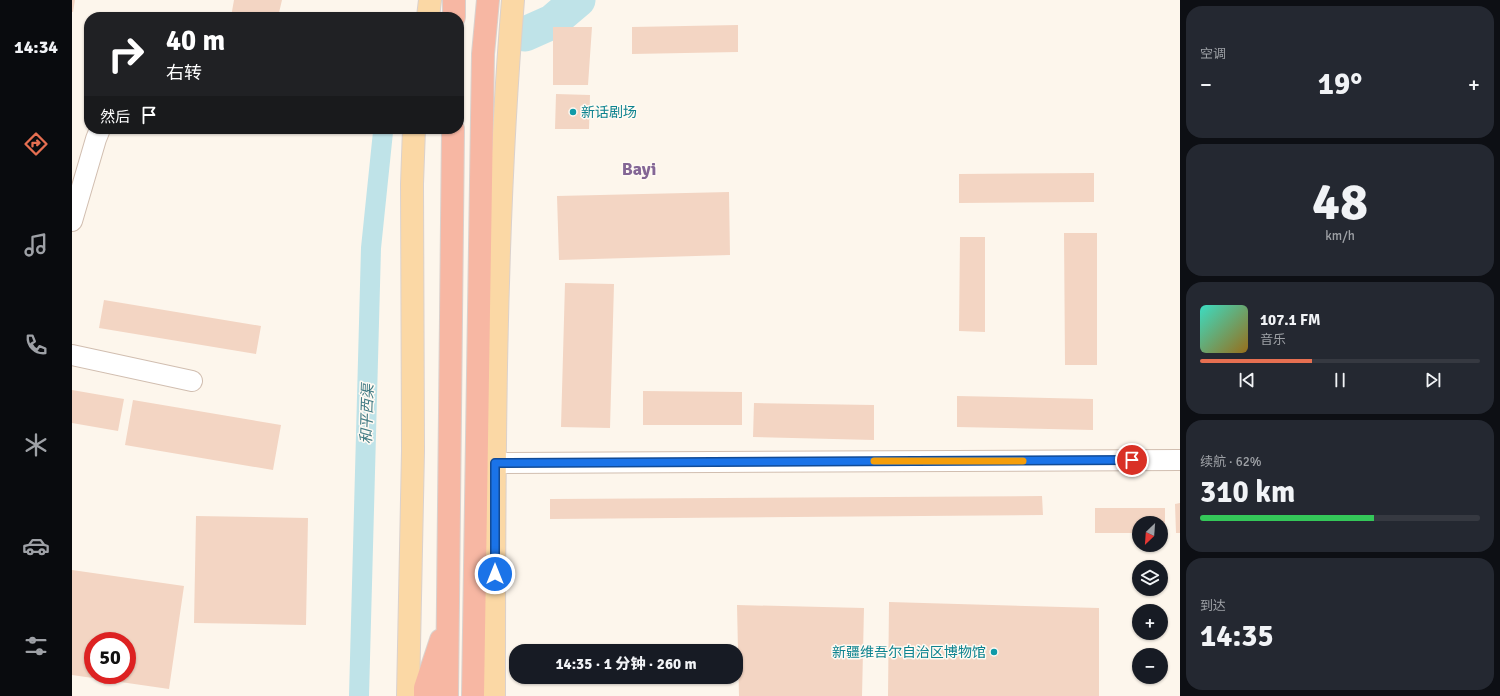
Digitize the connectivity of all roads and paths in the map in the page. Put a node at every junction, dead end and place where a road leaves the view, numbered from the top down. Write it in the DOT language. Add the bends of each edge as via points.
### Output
graph roads {
  1 [pos="430,0"];
  2 [pos="454,0"];
  3 [pos="488,0"];
  4 [pos="513,0"];
  5 [pos="429,12"];
  6 [pos="454,12"];
  7 [pos="98,134"];
  8 [pos="413,134"];
  9 [pos="453,134"];
  10 [pos="80,168"];
  11 [pos="72,221"];
  12 [pos="72,354"];
  13 [pos="192,381"];
  14 [pos="1180,460"];
  15 [pos="495,463"];
  16 [pos="448,618"];
  17 [pos="408,696"];
  18 [pos="425,696"];
  19 [pos="447,696"];
  20 [pos="473,696"];
  21 [pos="494,696"];
  1 -- 5 [label="main road"];
  2 -- 6 [label="highway"];
  3 -- 20 [label="highway" via="482,54"];
  4 -- 15 [label="main road" via="505,94"];
  7 -- 10 [label="street"];
  8 -- 17 [label="main road" via="413,451"];
  9 -- 16 [label="highway"];
  10 -- 11 [label="street"];
  12 -- 13 [label="street"];
  14 -- 15 [label="street"];
  15 -- 21 [label="main road"];
  16 -- 18 [label="highway" via="425,688"];
  16 -- 19 [label="highway"];
}
